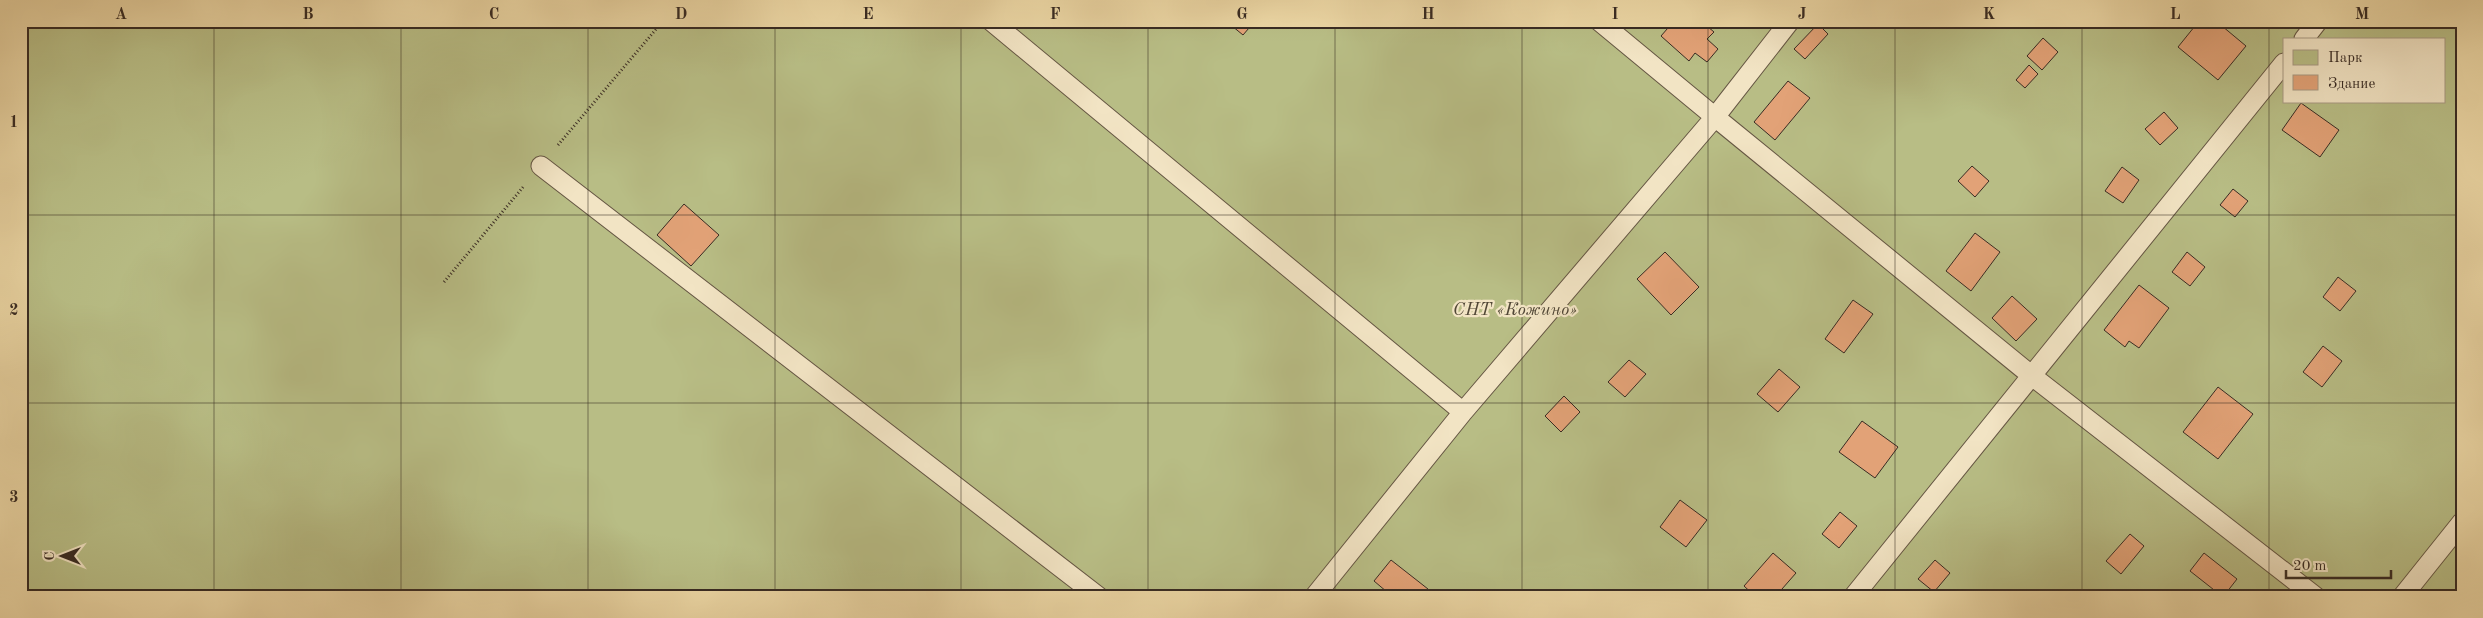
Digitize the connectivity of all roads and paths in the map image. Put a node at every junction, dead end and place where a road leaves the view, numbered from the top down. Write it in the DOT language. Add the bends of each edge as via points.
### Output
graph roads {
  1 [pos="663,21"];
  2 [pos="991,21"];
  3 [pos="1599,21"];
  4 [pos="1790,21"];
  5 [pos="2318,21"];
  6 [pos="2305,38"];
  7 [pos="2283,64"];
  8 [pos="1715,117"];
  9 [pos="541,166"];
  10 [pos="444,282"];
  11 [pos="2032,376"];
  12 [pos="1463,412"];
  13 [pos="2462,522"];
  14 [pos="1099,597"];
  15 [pos="1314,597"];
  16 [pos="1853,597"];
  17 [pos="2316,597"];
  18 [pos="2402,597"];
  1 -- 9 [label="path"];
  2 -- 12 [label="lane"];
  3 -- 8 [label="lane"];
  4 -- 8 [label="lane"];
  5 -- 6 [label="lane"];
  7 -- 11 [label="lane"];
  8 -- 11 [label="lane"];
  8 -- 12 [label="lane"];
  9 -- 10 [label="path"];
  9 -- 14 [label="lane"];
  11 -- 16 [label="lane"];
  11 -- 17 [label="lane"];
  12 -- 15 [label="lane"];
  13 -- 18 [label="lane"];
}
